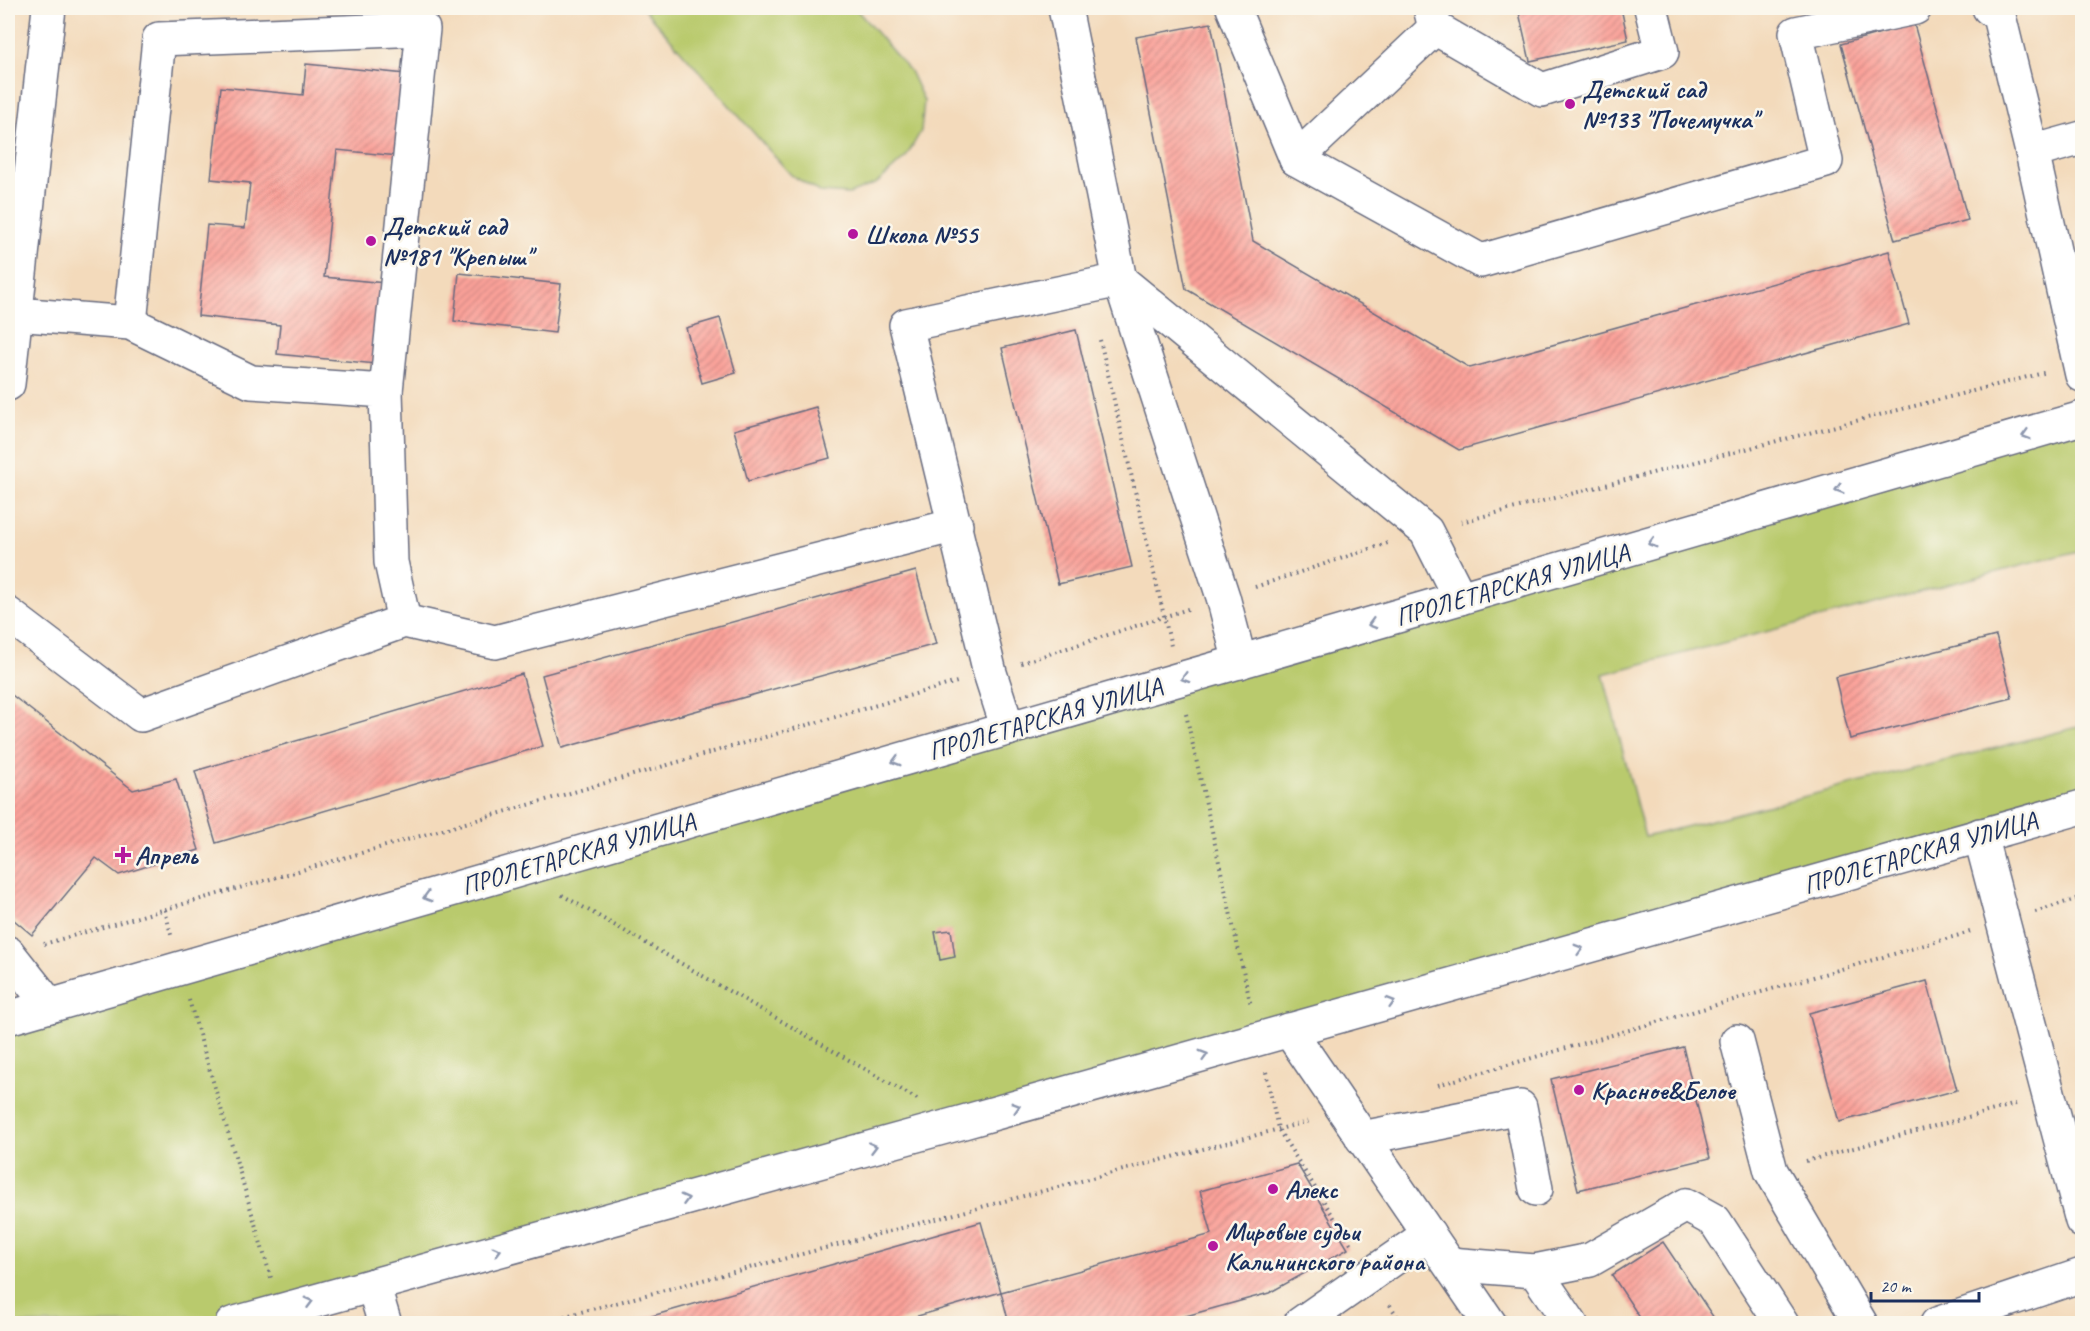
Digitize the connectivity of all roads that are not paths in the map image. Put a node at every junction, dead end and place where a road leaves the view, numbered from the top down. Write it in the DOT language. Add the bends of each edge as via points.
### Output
graph roads {
  1 [pos="50,8"];
  2 [pos="1065,8"];
  3 [pos="1233,8"];
  4 [pos="1651,8"];
  5 [pos="1915,8"];
  6 [pos="1989,8"];
  7 [pos="1432,18"];
  8 [pos="2082,138"];
  9 [pos="2032,152"];
  10 [pos="1296,159"];
  11 [pos="1120,280"];
  12 [pos="15,314"];
  13 [pos="130,323"];
  14 [pos="2081,370"];
  15 [pos="8,384"];
  16 [pos="386,391"];
  17 [pos="2082,418"];
  18 [pos="956,525"];
  19 [pos="1460,598"];
  20 [pos="8,614"];
  21 [pos="404,621"];
  22 [pos="1240,662"];
  23 [pos="1008,729"];
  24 [pos="2082,807"];
  25 [pos="1980,836"];
  26 [pos="8,953"];
  27 [pos="50,1006"];
  28 [pos="8,1018"];
  29 [pos="1274,1035"];
  30 [pos="1737,1041"];
  31 [pos="1362,1138"];
  32 [pos="1536,1189"];
  33 [pos="2082,1221"];
  34 [pos="1429,1234"];
  35 [pos="1450,1264"];
  36 [pos="1535,1270"];
  37 [pos="2082,1275"];
  38 [pos="373,1285"];
  39 [pos="232,1323"];
  40 [pos="385,1323"];
  41 [pos="1300,1323"];
  42 [pos="1490,1323"];
  43 [pos="1571,1323"];
  44 [pos="1782,1323"];
  45 [pos="1861,1323"];
  46 [pos="1936,1323"];
  1 -- 12 [label="street"];
  2 -- 11 [label="street"];
  3 -- 10 [label="street"];
  4 -- 7 [label="street" via="1662,52 1542,90"];
  5 -- 10 [label="street" via="1796,33 1826,161 1481,261"];
  6 -- 9 [label="street" via="1999,16"];
  7 -- 10 [label="street"];
  8 -- 9 [label="street"];
  9 -- 14 [label="street"];
  11 -- 18 [label="street" via="906,325"];
  11 -- 19 [label="street" via="1426,531"];
  11 -- 22 [label="street" via="1223,597"];
  12 -- 13 [label="street"];
  12 -- 15 [label="street"];
  13 -- 16 [label="street" via="251,382"];
  13 -- 16 [label="street" via="159,39 423,29"];
  16 -- 21 [label="street" via="391,561"];
  17 -- 19 [label="street, ПРОЛЕТАРСКАЯ УЛИЦА, one-way"];
  18 -- 21 [label="street" via="495,642"];
  18 -- 23 [label="street" via="990,672"];
  19 -- 22 [label="street, ПРОЛЕТАРСКАЯ УЛИЦА, one-way"];
  20 -- 21 [label="street" via="141,715"];
  22 -- 23 [label="street, ПРОЛЕТАРСКАЯ УЛИЦА, one-way"];
  23 -- 27 [label="street, ПРОЛЕТАРСКАЯ УЛИЦА, one-way"];
  24 -- 25 [label="street, ПРОЛЕТАРСКАЯ УЛИЦА"];
  29 -- 25 [label="street, ПРОЛЕТАРСКАЯ УЛИЦА, one-way"];
  25 -- 33 [label="street"];
  26 -- 27 [label="street"];
  27 -- 28 [label="street, ПРОЛЕТАРСКАЯ УЛИЦА"];
  29 -- 31 [label="street"];
  38 -- 29 [label="street, ПРОЛЕТАРСКАЯ УЛИЦА, one-way"];
  30 -- 45 [label="street" via="1771,1171"];
  31 -- 32 [label="street" via="1520,1107"];
  31 -- 34 [label="street"];
  34 -- 35 [label="street"];
  34 -- 41 [label="street"];
  35 -- 36 [label="street"];
  35 -- 42 [label="street"];
  36 -- 43 [label="street"];
  36 -- 44 [label="street" via="1590,1260 1686,1205 1715,1221"];
  37 -- 46 [label="street"];
  39 -- 38 [label="street, ПРОЛЕТАРСКАЯ УЛИЦА, one-way"];
  38 -- 40 [label="street"];
}
